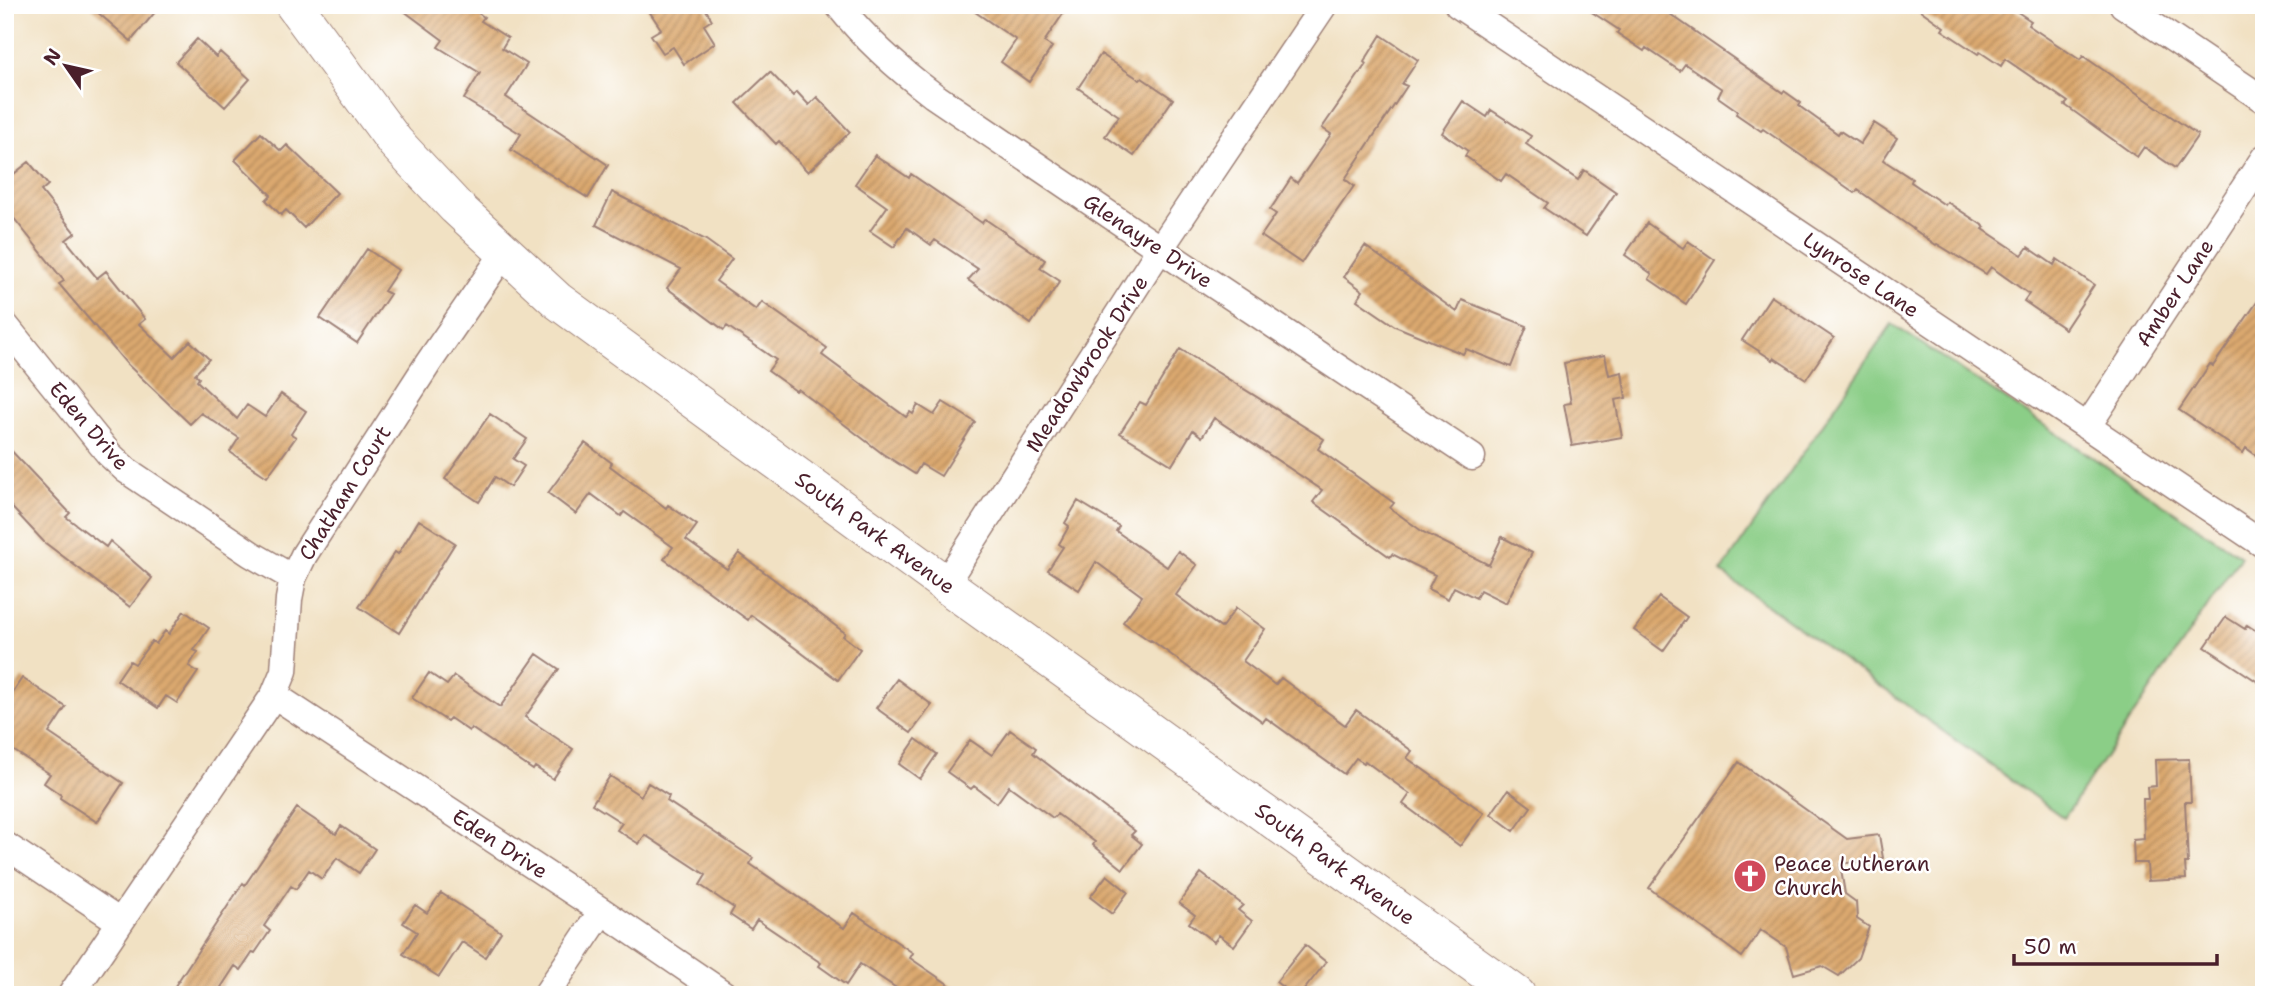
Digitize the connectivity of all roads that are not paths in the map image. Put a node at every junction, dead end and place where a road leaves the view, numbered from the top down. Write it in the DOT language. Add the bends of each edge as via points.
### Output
graph roads {
  1 [pos="294,5"];
  2 [pos="838,5"];
  3 [pos="1324,5"];
  4 [pos="1458,5"];
  5 [pos="2123,5"];
  6 [pos="2264,100"];
  7 [pos="2264,158"];
  8 [pos="1160,249"];
  9 [pos="504,253"];
  10 [pos="5,326"];
  11 [pos="2087,427"];
  12 [pos="1472,457"];
  13 [pos="2264,545"];
  14 [pos="293,578"];
  15 [pos="945,584"];
  16 [pos="274,695"];
  17 [pos="5,845"];
  18 [pos="602,911"];
  19 [pos="120,922"];
  20 [pos="71,995"];
  21 [pos="546,995"];
  22 [pos="724,995"];
  23 [pos="1517,995"];
  1 -- 9 [label="main road, South Park Avenue" via="395,142"];
  2 -- 8 [label="street, Glenayre Drive" via="867,40 933,95"];
  3 -- 8 [label="street, Meadowbrook Drive"];
  4 -- 11 [label="street, Lynrose Lane"];
  5 -- 6 [label="street"];
  7 -- 11 [label="street, Amber Lane"];
  8 -- 12 [label="street, Glenayre Drive"];
  8 -- 15 [label="street, Meadowbrook Drive"];
  9 -- 14 [label="street, Chatham Court" via="317,534"];
  9 -- 15 [label="main road, South Park Avenue" via="603,335"];
  10 -- 14 [label="street, Eden Drive" via="126,470"];
  11 -- 13 [label="street, Lynrose Lane"];
  14 -- 16 [label="street, Chatham Court" via="284,671"];
  15 -- 23 [label="main road, South Park Avenue"];
  16 -- 18 [label="street, Eden Drive"];
  16 -- 19 [label="street, Chatham Court"];
  17 -- 19 [label="street"];
  18 -- 21 [label="street"];
  18 -- 22 [label="street, Eden Drive"];
  19 -- 20 [label="street, Chatham Court"];
}
